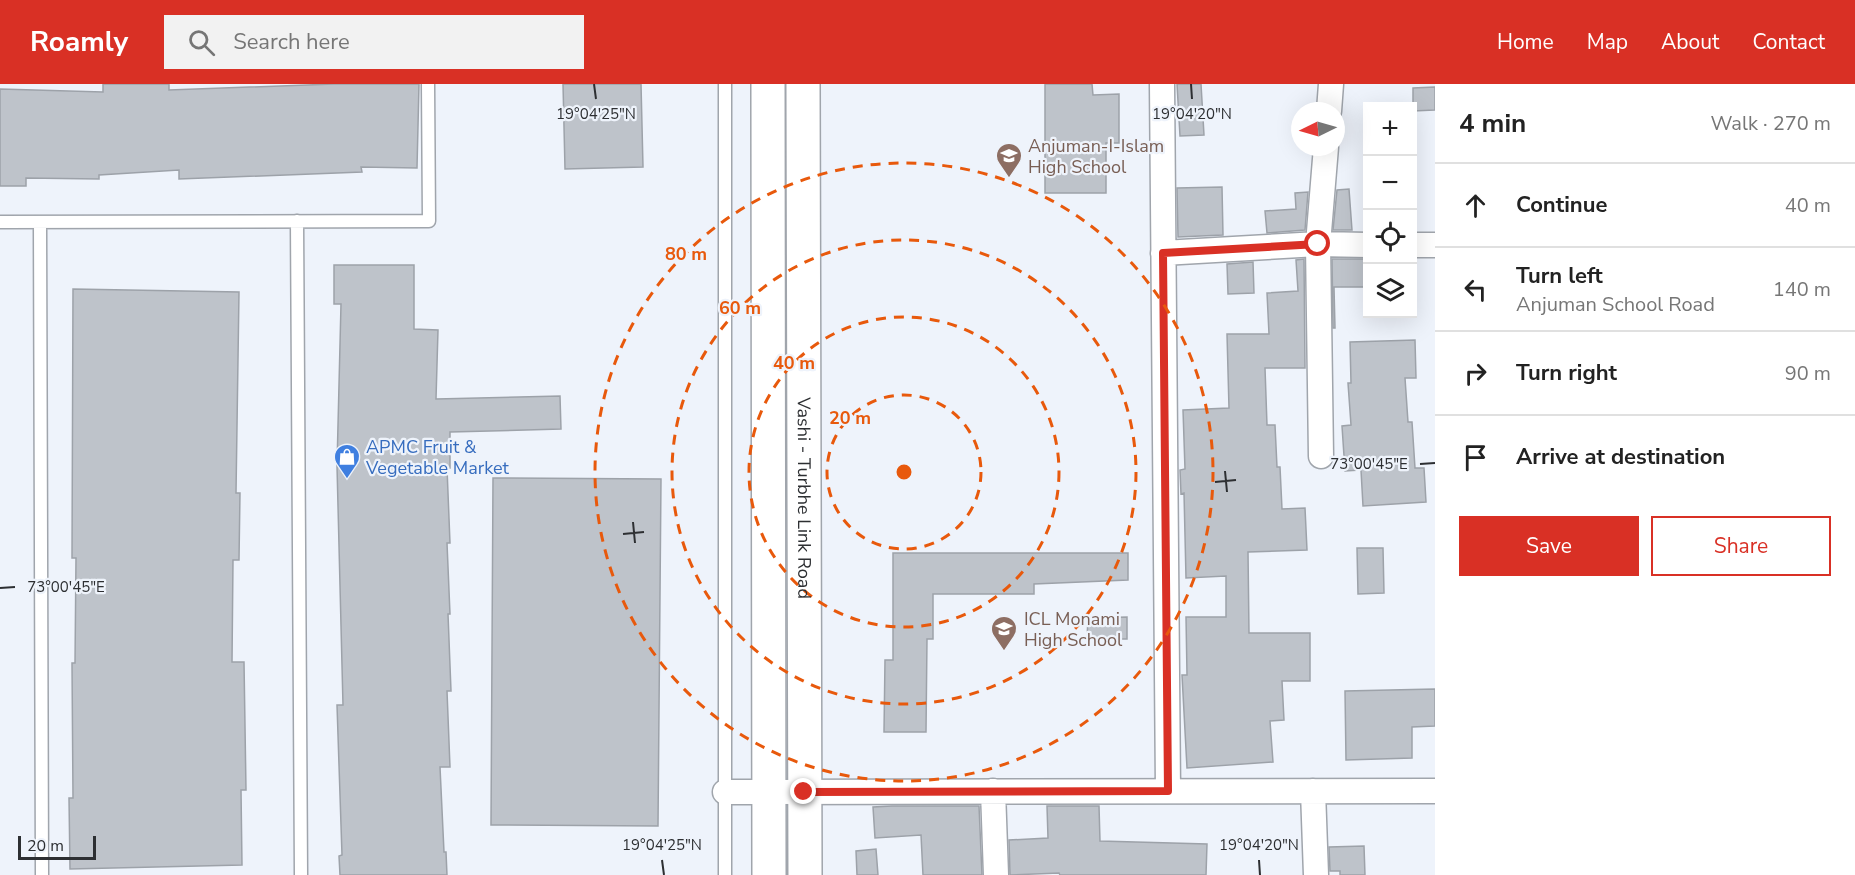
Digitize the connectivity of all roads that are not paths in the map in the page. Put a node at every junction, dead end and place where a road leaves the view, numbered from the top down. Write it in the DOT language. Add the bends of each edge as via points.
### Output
graph roads {
  1 [pos="428,84"];
  2 [pos="725,84"];
  3 [pos="768,84"];
  4 [pos="803,84"];
  5 [pos="1162,84"];
  6 [pos="1331,84"];
  7 [pos="1330,102"];
  8 [pos="1325,156"];
  9 [pos="297,221"];
  10 [pos="0,222"];
  11 [pos="40,222"];
  12 [pos="1318,244"];
  13 [pos="1363,244"];
  14 [pos="1417,245"];
  15 [pos="1435,245"];
  16 [pos="1163,253"];
  17 [pos="1321,456"];
  18 [pos="1435,790"];
  19 [pos="993,791"];
  20 [pos="1168,791"];
  21 [pos="1313,791"];
  22 [pos="726,792"];
  23 [pos="769,792"];
  24 [pos="804,792"];
  25 [pos="42,875"];
  26 [pos="301,875"];
  27 [pos="725,875"];
  28 [pos="769,875"];
  29 [pos="805,875"];
  30 [pos="996,875"];
  31 [pos="1316,875"];
  1 -- 9 [label="lane" via="429,220"];
  2 -- 22 [label="lane"];
  3 -- 23 [label="main road, Vashi - Turbhe Link Road"];
  4 -- 24 [label="main road, Vashi - Turbhe Link Road"];
  5 -- 16 [label="street"];
  6 -- 7 [label="street"];
  8 -- 12 [label="street"];
  9 -- 11 [label="lane"];
  9 -- 26 [label="lane"];
  10 -- 11 [label="lane"];
  11 -- 25 [label="lane"];
  12 -- 13 [label="street"];
  12 -- 16 [label="street"];
  12 -- 17 [label="street"];
  14 -- 15 [label="street"];
  16 -- 20 [label="street"];
  18 -- 21 [label="street"];
  19 -- 20 [label="street"];
  19 -- 24 [label="street"];
  19 -- 30 [label="street"];
  20 -- 21 [label="street"];
  21 -- 31 [label="street"];
  22 -- 23 [label="street"];
  22 -- 27 [label="lane"];
  23 -- 24 [label="street"];
  23 -- 28 [label="main road, Vashi - Turbhe Link Road"];
  24 -- 29 [label="main road, Vashi - Turbhe Link Road"];
}
